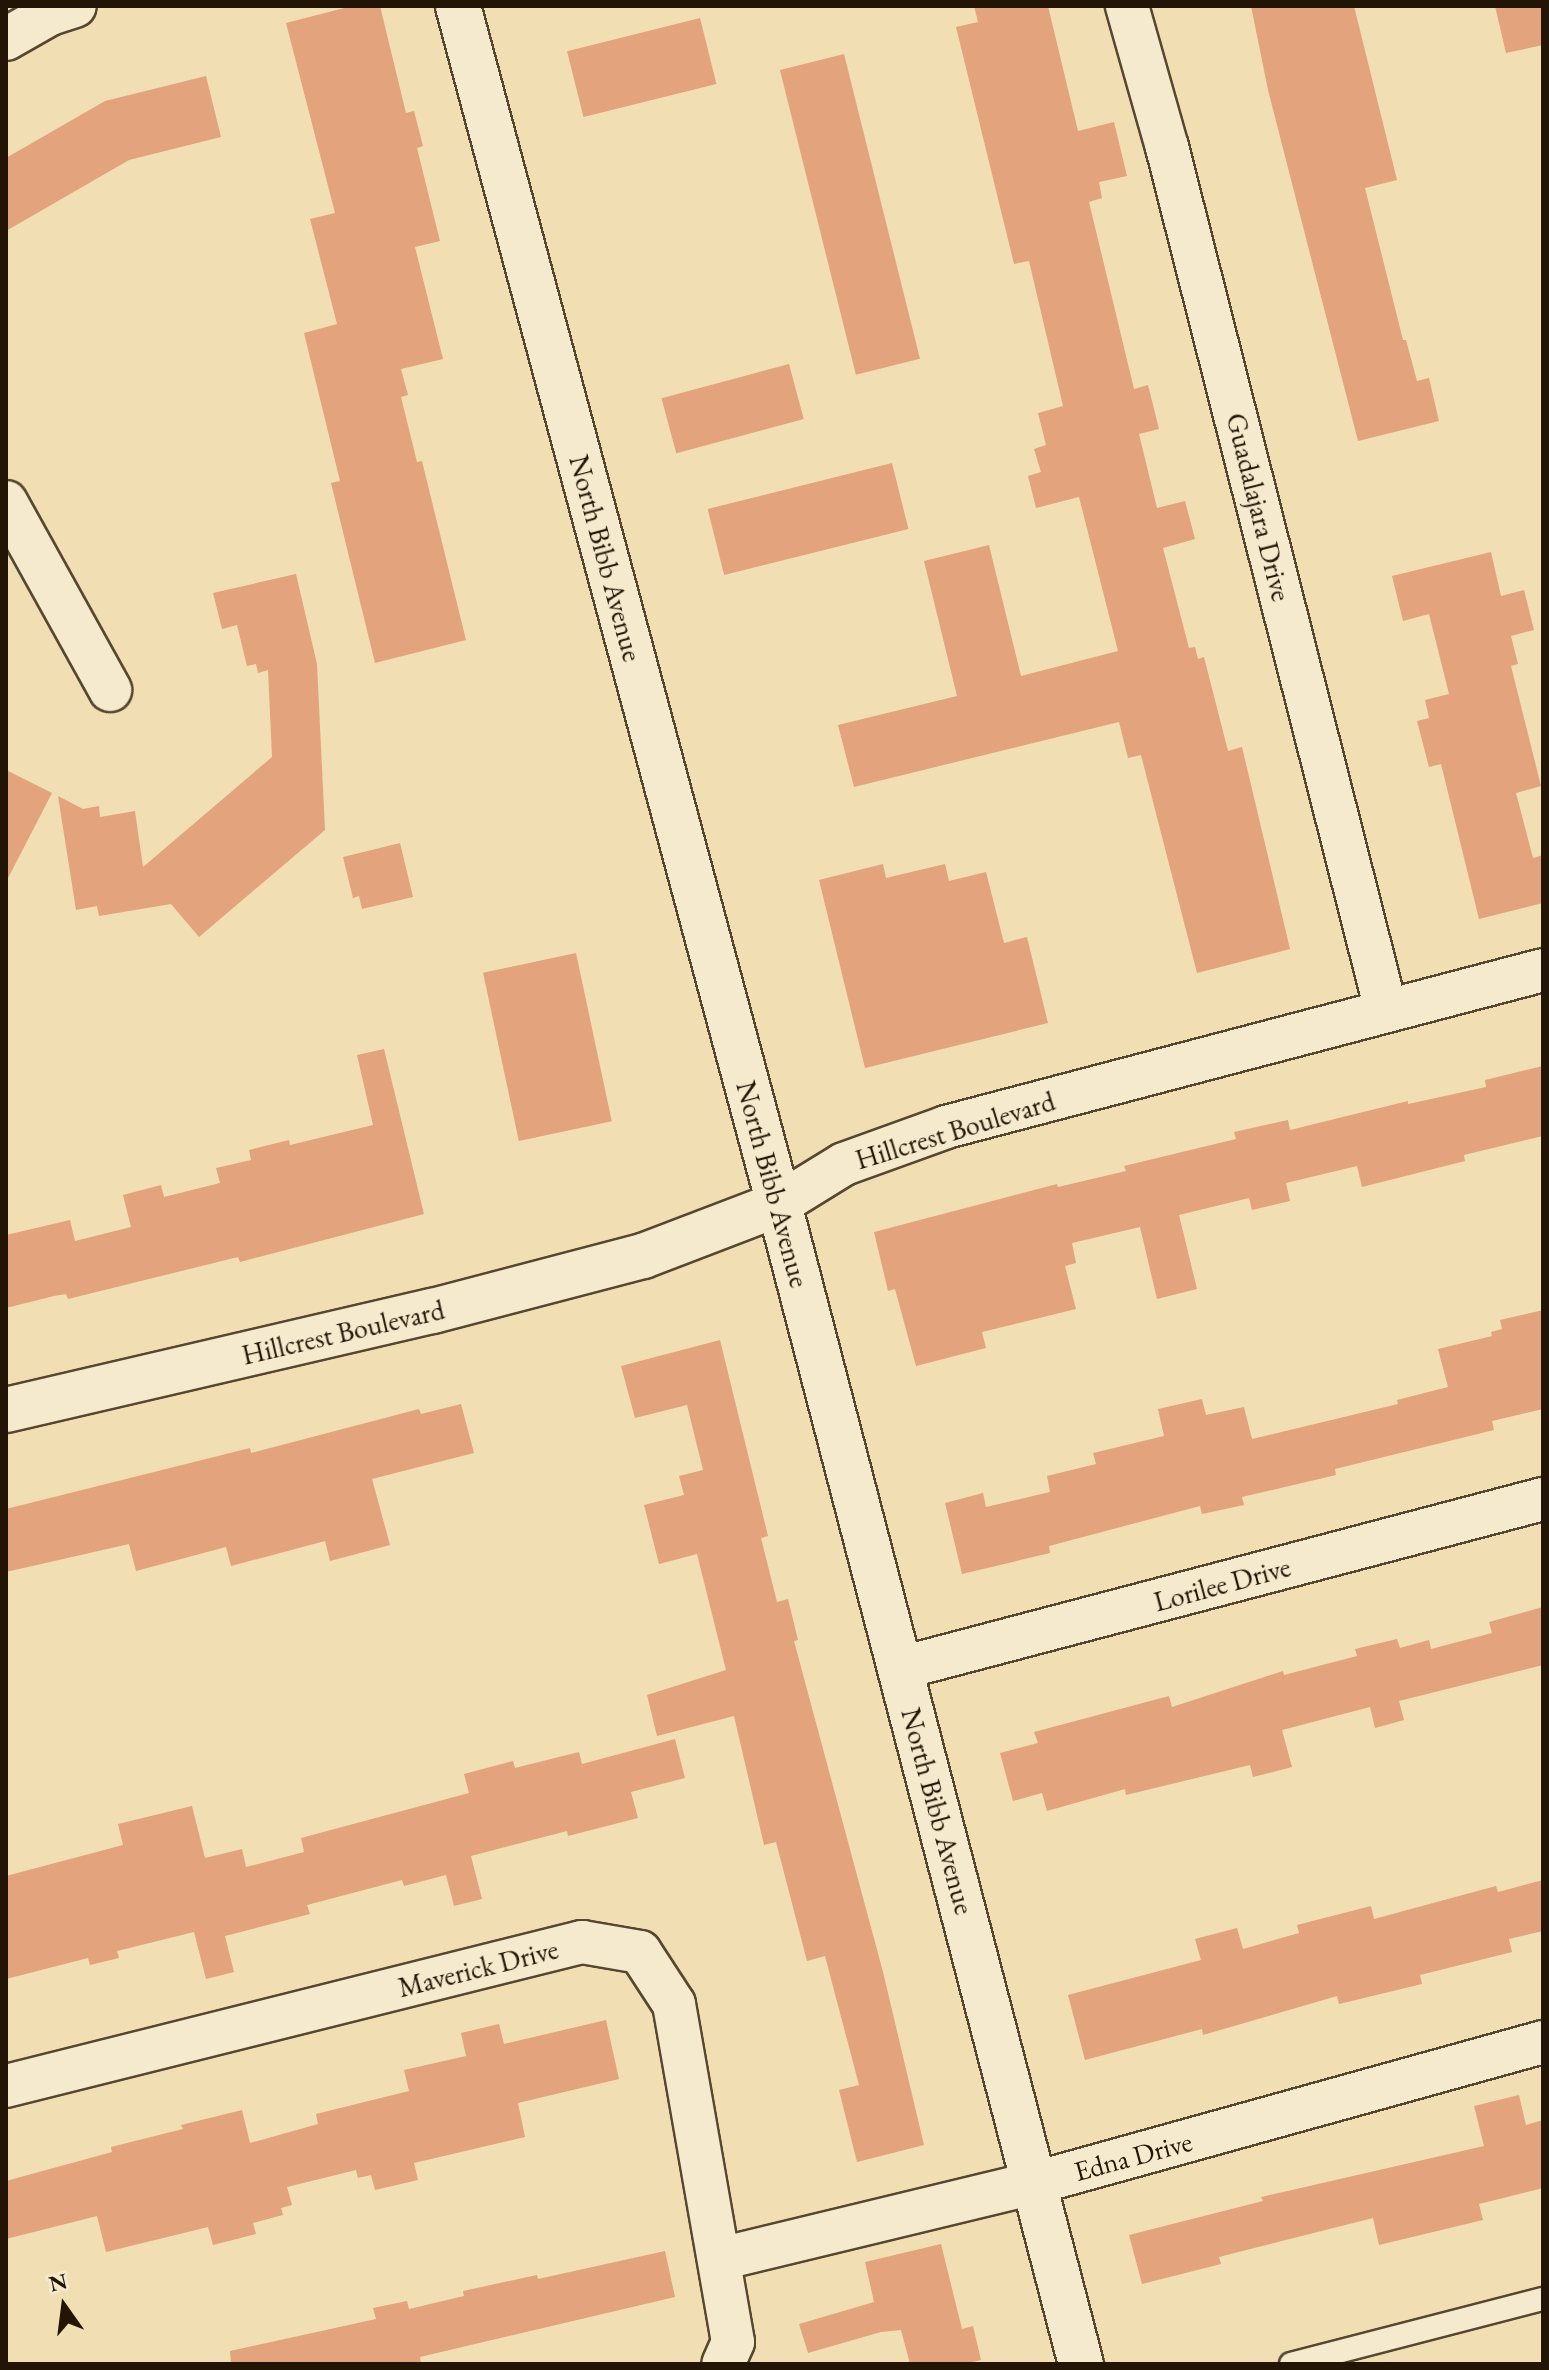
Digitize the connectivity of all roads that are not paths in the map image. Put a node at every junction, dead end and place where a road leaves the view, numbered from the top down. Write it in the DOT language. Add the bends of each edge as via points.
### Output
graph roads {
  1 [pos="75,6"];
  2 [pos="458,6"];
  3 [pos="1127,6"];
  4 [pos="6,39"];
  5 [pos="6,502"];
  6 [pos="110,690"];
  7 [pos="1543,970"];
  8 [pos="1386,1010"];
  9 [pos="779,1204"];
  10 [pos="6,1410"];
  11 [pos="1543,1499"];
  12 [pos="901,1668"];
  13 [pos="1543,2042"];
  14 [pos="6,2086"];
  15 [pos="1035,2183"];
  16 [pos="720,2259"];
  17 [pos="1543,2299"];
  18 [pos="723,2364"];
  19 [pos="1081,2364"];
  20 [pos="1291,2364"];
  1 -- 4 [label="street"];
  2 -- 9 [label="main road, North Bibb Avenue"];
  3 -- 8 [label="street, Guadalajara Drive"];
  5 -- 6 [label="street"];
  7 -- 8 [label="street, Hillcrest Boulevard"];
  8 -- 9 [label="street, Hillcrest Boulevard" via="946,1127 844,1164"];
  9 -- 10 [label="main road, Hillcrest Boulevard" via="628,1260"];
  9 -- 12 [label="main road, North Bibb Avenue"];
  11 -- 12 [label="street, Lorilee Drive"];
  12 -- 15 [label="main road, North Bibb Avenue"];
  13 -- 15 [label="street, Edna Drive"];
  14 -- 16 [label="street, Maverick Drive" via="582,1942 640,1952 674,2004"];
  15 -- 16 [label="street, Edna Drive"];
  15 -- 19 [label="main road, North Bibb Avenue"];
  16 -- 18 [label="street, Maverick Drive" via="733,2342"];
  17 -- 20 [label="lane"];
}
